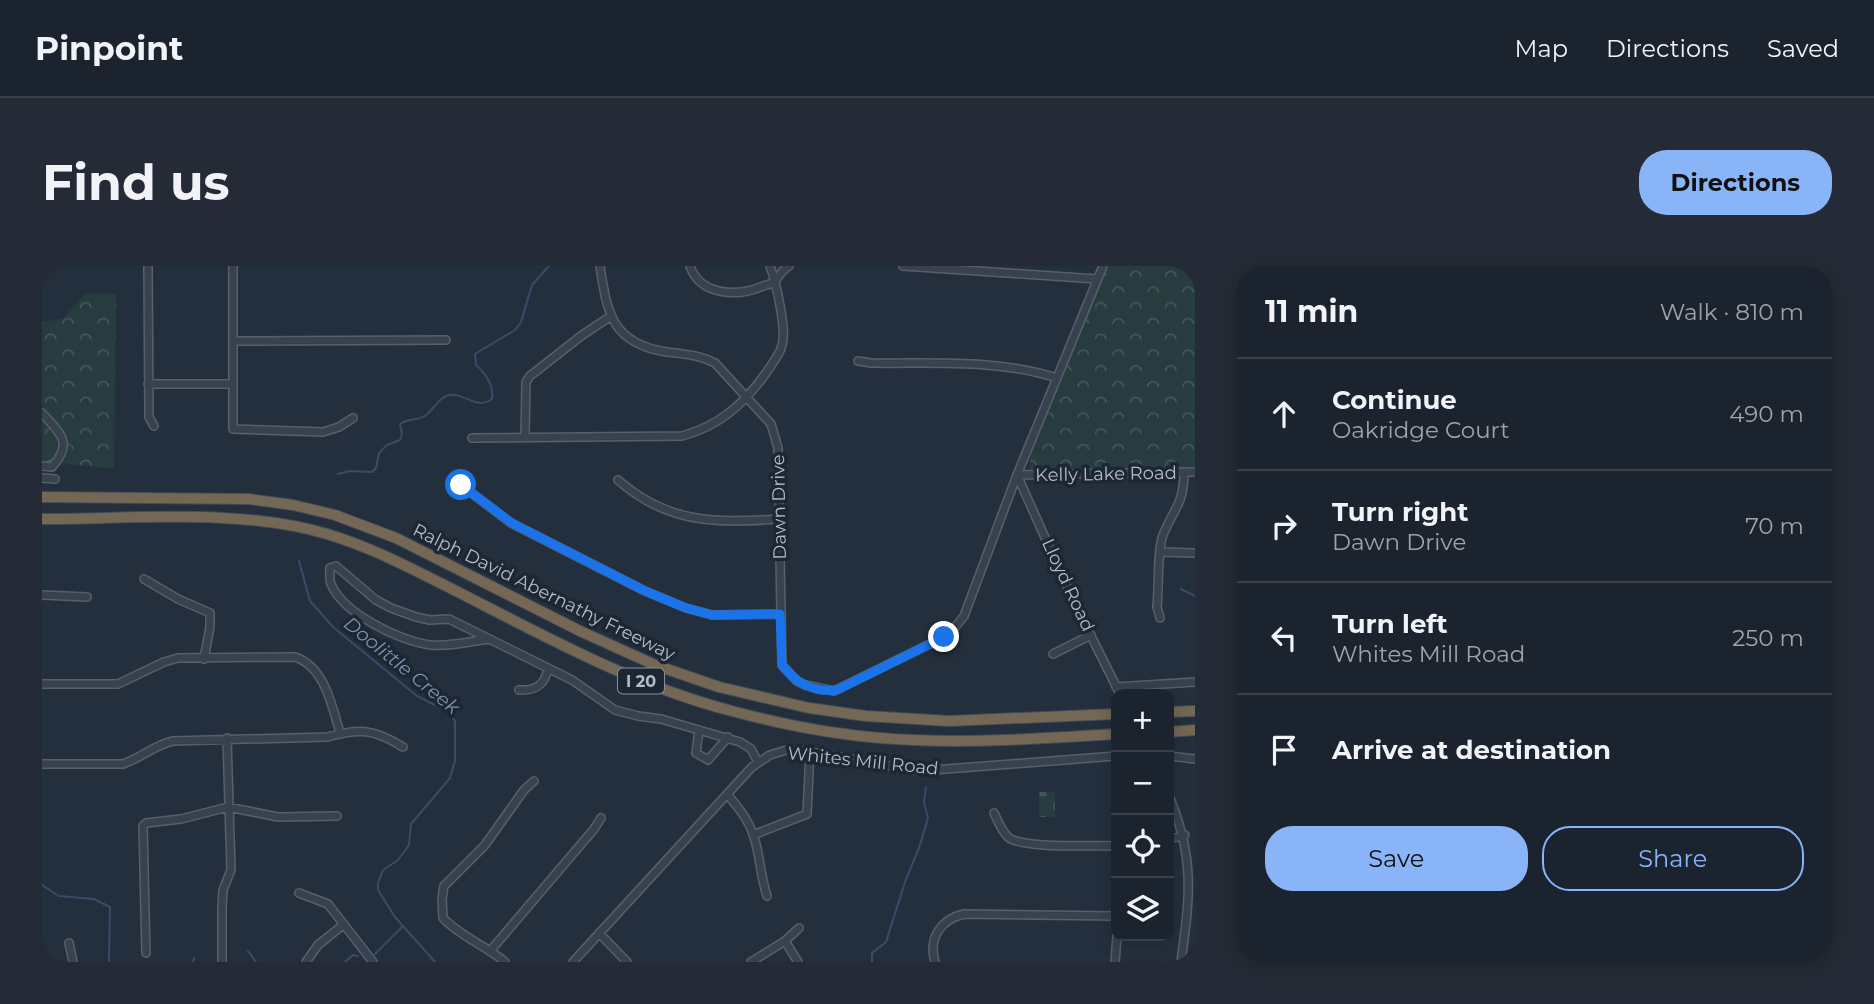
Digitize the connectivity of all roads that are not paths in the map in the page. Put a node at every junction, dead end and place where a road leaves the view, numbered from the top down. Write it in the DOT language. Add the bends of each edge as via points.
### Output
graph roads {
  1 [pos="148,266"];
  2 [pos="233,266"];
  3 [pos="600,266"];
  4 [pos="690,266"];
  5 [pos="770,266"];
  6 [pos="789,266"];
  7 [pos="903,266"];
  8 [pos="1103,266"];
  9 [pos="1097,279"];
  10 [pos="774,281"];
  11 [pos="611,316"];
  12 [pos="446,340"];
  13 [pos="234,341"];
  14 [pos="858,361"];
  15 [pos="1057,378"];
  16 [pos="148,384"];
  17 [pos="233,384"];
  18 [pos="749,397"];
  19 [pos="42,413"];
  20 [pos="353,418"];
  21 [pos="154,426"];
  22 [pos="472,438"];
  23 [pos="525,438"];
  24 [pos="42,466"];
  25 [pos="1184,472"];
  26 [pos="1195,472"];
  27 [pos="1017,475"];
  28 [pos="42,478"];
  29 [pos="55,479"];
  30 [pos="618,480"];
  31 [pos="461,485"];
  32 [pos="42,491"];
  33 [pos="42,497"];
  34 [pos="71,497"];
  35 [pos="42,519"];
  36 [pos="779,519"];
  37 [pos="1161,552"];
  38 [pos="1195,554"];
  39 [pos="144,579"];
  40 [pos="42,595"];
  41 [pos="87,597"];
  42 [pos="780,614"];
  43 [pos="1160,618"];
  44 [pos="1091,635"];
  45 [pos="490,639"];
  46 [pos="1053,654"];
  47 [pos="204,659"];
  48 [pos="548,668"];
  49 [pos="1195,682"];
  50 [pos="42,684"];
  51 [pos="1117,689"];
  52 [pos="1135,689"];
  53 [pos="519,690"];
  54 [pos="1195,710"];
  55 [pos="1174,712"];
  56 [pos="1111,714"];
  57 [pos="699,730"];
  58 [pos="1195,730"];
  59 [pos="1174,732"];
  60 [pos="340,733"];
  61 [pos="1111,734"];
  62 [pos="727,737"];
  63 [pos="227,738"];
  64 [pos="403,747"];
  65 [pos="810,752"];
  66 [pos="1111,757"];
  67 [pos="1174,757"];
  68 [pos="1195,759"];
  69 [pos="758,762"];
  70 [pos="42,764"];
  71 [pos="534,782"];
  72 [pos="727,794"];
  73 [pos="228,807"];
  74 [pos="1174,808"];
  75 [pos="994,813"];
  76 [pos="337,816"];
  77 [pos="601,818"];
  78 [pos="753,835"];
  79 [pos="1185,835"];
  80 [pos="1174,838"];
  81 [pos="1111,846"];
  82 [pos="299,893"];
  83 [pos="767,896"];
  84 [pos="1111,916"];
  85 [pos="344,925"];
  86 [pos="1186,926"];
  87 [pos="1195,926"];
  88 [pos="799,928"];
  89 [pos="598,933"];
  90 [pos="785,941"];
  91 [pos="1117,941"];
  92 [pos="69,943"];
  93 [pos="491,950"];
  94 [pos="146,953"];
  95 [pos="73,962"];
  96 [pos="222,962"];
  97 [pos="306,962"];
  98 [pos="373,962"];
  99 [pos="505,962"];
  100 [pos="573,962"];
  101 [pos="627,962"];
  102 [pos="751,962"];
  103 [pos="797,962"];
  104 [pos="935,962"];
  105 [pos="1115,962"];
  106 [pos="1181,962"];
  1 -- 16 [label="street"];
  2 -- 13 [label="street"];
  3 -- 11 [label="street, Dawn Drive"];
  4 -- 10 [label="street" via="696,279 720,291 754,290"];
  5 -- 10 [label="street"];
  6 -- 10 [label="street"];
  7 -- 9 [label="street"];
  8 -- 9 [label="street"];
  9 -- 15 [label="street"];
  10 -- 18 [label="street" via="783,344"];
  11 -- 18 [label="street, Dawn Drive" via="626,337 640,345 715,363"];
  11 -- 23 [label="street" via="530,376"];
  12 -- 13 [label="street"];
  13 -- 17 [label="street"];
  14 -- 15 [label="street" via="995,365"];
  15 -- 27 [label="street"];
  16 -- 17 [label="street"];
  16 -- 21 [label="street" via="149,417"];
  17 -- 20 [label="street" via="233,429 323,432"];
  18 -- 23 [label="street" via="713,425 682,436"];
  18 -- 36 [label="street, Dawn Drive" via="775,433"];
  19 -- 24 [label="street" via="64,442 62,456 52,467"];
  22 -- 23 [label="street"];
  25 -- 26 [label="street, Kelly Lake Road"];
  25 -- 27 [label="street, Kelly Lake Road"];
  25 -- 37 [label="street" via="1181,503 1162,537"];
  27 -- 42 [label="street, Dawn Drive" via="964,616 944,637 834,691 805,685 782,665"];
  27 -- 44 [label="street, Lloyd Road"];
  28 -- 29 [label="street"];
  30 -- 36 [label="street" via="633,493 686,518"];
  31 -- 42 [label="street" via="512,523 686,608 712,615"];
  32 -- 34 [label="highway"];
  33 -- 34 [label="highway, Ralph David Abernathy Freeway / I 20"];
  34 -- 56 [label="highway, Ralph David Abernathy Freeway / I 20" via="249,499 335,515 416,548 626,653 719,687 777,702 924,720"];
  35 -- 61 [label="highway, Ralph David Abernathy Freeway / I 20" via="235,519 326,534 383,555 622,673 702,703 775,722 915,740"];
  36 -- 42 [label="street, Dawn Drive"];
  37 -- 38 [label="street"];
  37 -- 43 [label="street"];
  39 -- 47 [label="street" via="210,613"];
  40 -- 41 [label="street"];
  44 -- 46 [label="street"];
  44 -- 51 [label="street, Lloyd Road"];
  45 -- 45 [label="street" via="432,645 389,632 352,610 338,595 330,582 330,568 336,566 391,608 416,617 449,619"];
  45 -- 48 [label="street"];
  47 -- 50 [label="street" via="171,660 111,685"];
  47 -- 60 [label="street" via="302,659 324,685"];
  48 -- 53 [label="street" via="536,689"];
  48 -- 57 [label="street" via="615,710"];
  49 -- 52 [label="street"];
  54 -- 55 [label="highway"];
  57 -- 62 [label="street"];
  57 -- 62 [label="street" via="696,754 708,760"];
  58 -- 59 [label="highway"];
  60 -- 63 [label="street"];
  60 -- 64 [label="street" via="380,734"];
  62 -- 69 [label="street" via="748,747"];
  63 -- 70 [label="street" via="160,744 116,765"];
  63 -- 73 [label="street"];
  65 -- 66 [label="street, Whites Mill Road" via="920,771"];
  65 -- 69 [label="street, Whites Mill Road" via="777,752"];
  65 -- 78 [label="street" via="807,814"];
  67 -- 68 [label="street"];
  69 -- 72 [label="street, Whites Mill Road"];
  71 -- 93 [label="street" via="485,845 444,886 443,918"];
  72 -- 78 [label="street"];
  72 -- 89 [label="street, Whites Mill Road"];
  73 -- 76 [label="street" via="278,817"];
  73 -- 94 [label="street" via="143,826"];
  73 -- 96 [label="street" via="230,870 223,890"];
  74 -- 79 [label="street"];
  75 -- 81 [label="street" via="1009,838 1028,844"];
  77 -- 93 [label="street"];
  78 -- 83 [label="street"];
  79 -- 80 [label="street"];
  79 -- 86 [label="street" via="1191,874"];
  82 -- 85 [label="street" via="328,904"];
  84 -- 104 [label="street" via="954,916 936,933 932,947"];
  85 -- 97 [label="street" via="318,945"];
  85 -- 98 [label="street"];
  86 -- 87 [label="street"];
  86 -- 106 [label="street"];
  88 -- 90 [label="street"];
  89 -- 100 [label="street, Whites Mill Road"];
  89 -- 101 [label="street"];
  90 -- 102 [label="street"];
  90 -- 103 [label="street"];
  91 -- 105 [label="street"];
  92 -- 95 [label="street"];
  93 -- 99 [label="street"];
}
